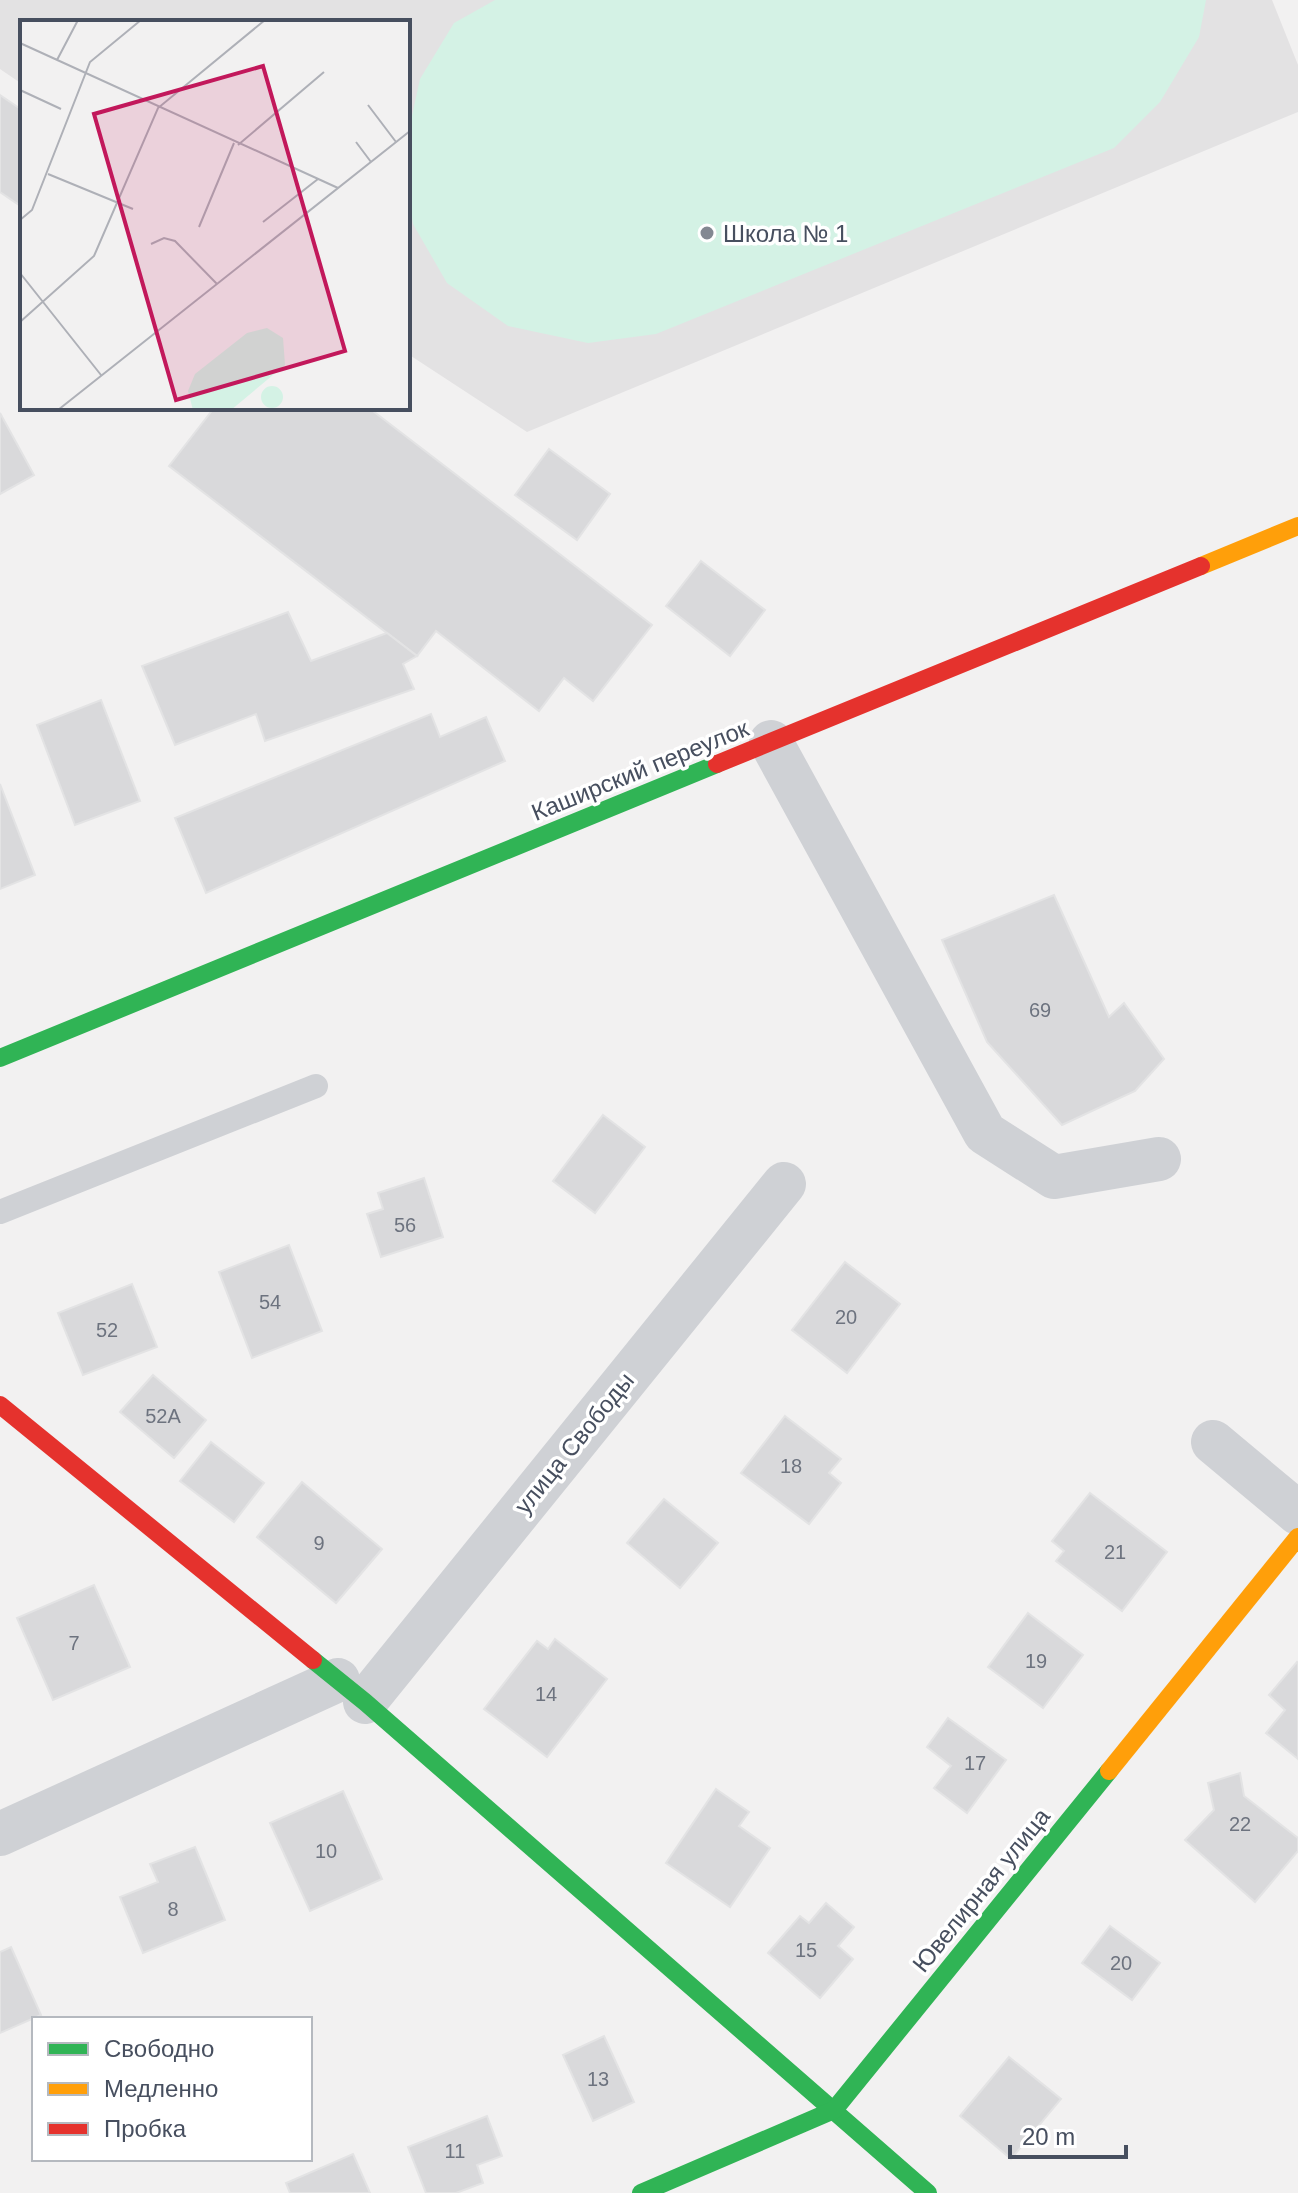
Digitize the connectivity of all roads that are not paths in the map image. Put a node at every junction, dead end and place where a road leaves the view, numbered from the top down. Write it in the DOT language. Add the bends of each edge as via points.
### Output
graph roads {
  1 [pos="1298,526"];
  2 [pos="771,742"];
  3 [pos="0,1058"];
  4 [pos="316,1086"];
  5 [pos="1159,1159"];
  6 [pos="784,1184"];
  7 [pos="0,1212"];
  8 [pos="0,1405"];
  9 [pos="1213,1442"];
  10 [pos="1298,1513"];
  11 [pos="1298,1537"];
  12 [pos="351,1691"];
  13 [pos="0,1834"];
  14 [pos="834,2110"];
  15 [pos="641,2193"];
  16 [pos="928,2193"];
  1 -- 2 [label="street, Каширский переулок"];
  2 -- 3 [label="street, Каширский переулок"];
  2 -- 5 [label="street" via="985,1133 1054,1177"];
  4 -- 7 [label="lane"];
  6 -- 12 [label="street, улица Свободы"];
  8 -- 12 [label="street"];
  9 -- 10 [label="street"];
  11 -- 14 [label="street, Ювелирная улица"];
  12 -- 13 [label="street, улица Свободы"];
  12 -- 14 [label="street"];
  14 -- 15 [label="street, Ювелирная улица"];
  14 -- 16 [label="street"];
}
